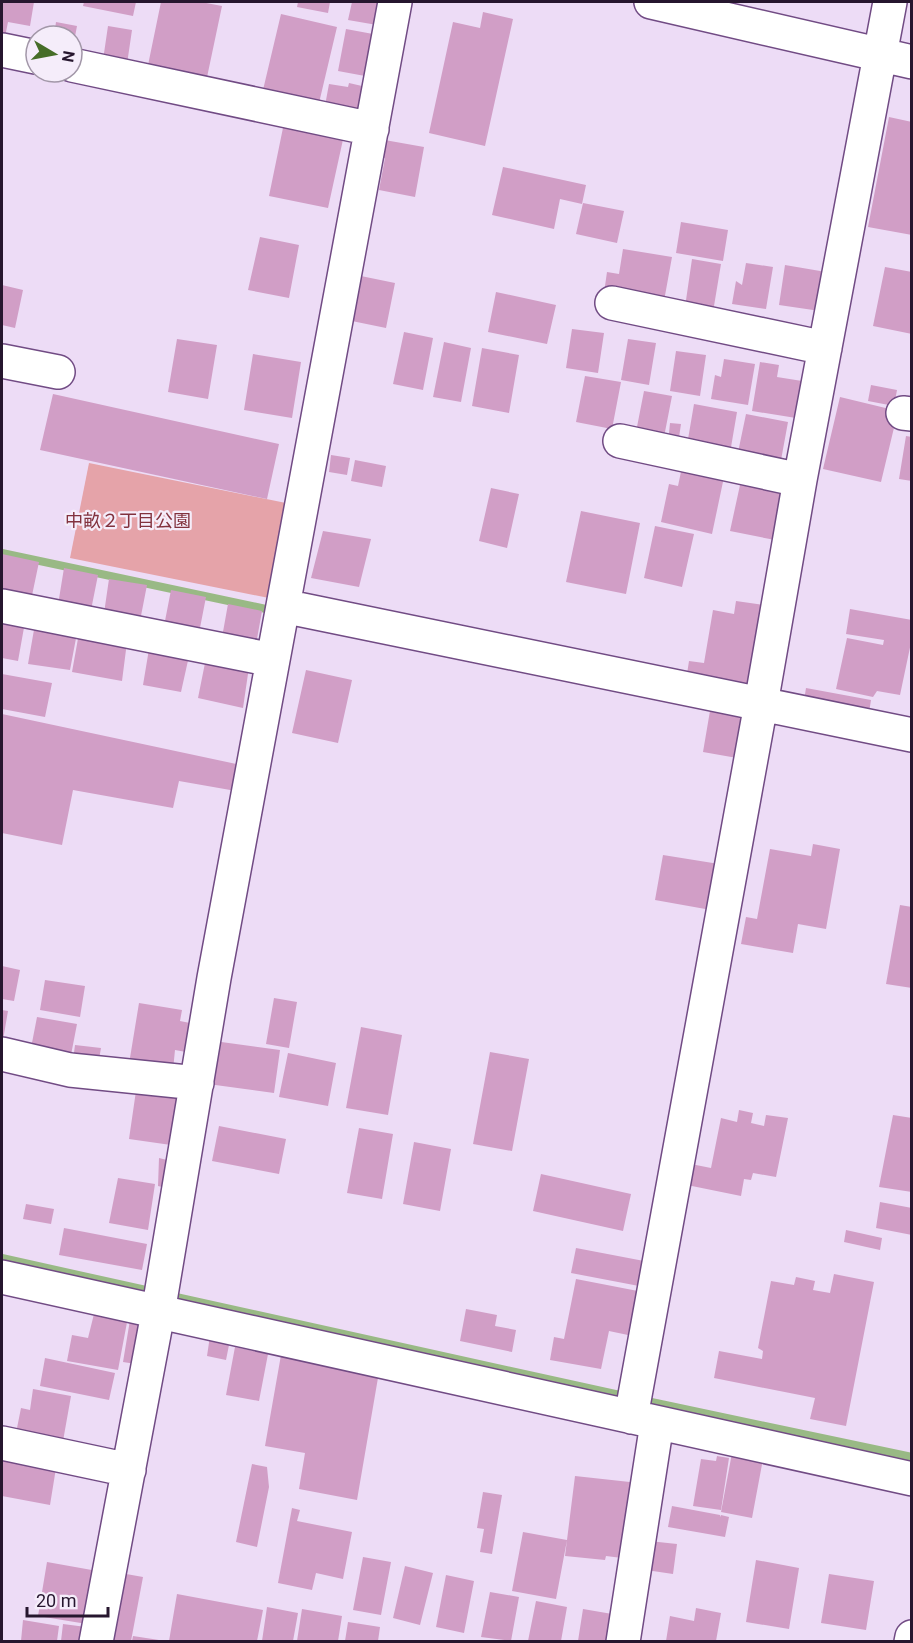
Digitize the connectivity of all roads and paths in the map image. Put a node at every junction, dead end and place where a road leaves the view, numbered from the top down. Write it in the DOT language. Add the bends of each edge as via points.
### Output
graph roads {
  1 [pos="395,2"];
  2 [pos="651,2"];
  3 [pos="890,2"];
  4 [pos="2,50"];
  5 [pos="880,54"];
  6 [pos="24,55"];
  7 [pos="912,62"];
  8 [pos="84,68"];
  9 [pos="372,129"];
  10 [pos="612,303"];
  11 [pos="825,348"];
  12 [pos="2,361"];
  13 [pos="58,372"];
  14 [pos="620,441"];
  15 [pos="800,480"];
  16 [pos="2,606"];
  17 [pos="283,606"];
  18 [pos="273,660"];
  19 [pos="768,705"];
  20 [pos="912,735"];
  21 [pos="2,1054"];
  22 [pos="197,1083"];
  23 [pos="2,1277"];
  24 [pos="160,1302"];
  25 [pos="640,1409"];
  26 [pos="2,1443"];
  27 [pos="129,1470"];
  28 [pos="912,1479"];
  29 [pos="96,1641"];
  30 [pos="623,1641"];
  1 -- 9 [label="street"];
  2 -- 5 [label="street"];
  3 -- 5 [label="street"];
  4 -- 6 [label="street"];
  5 -- 7 [label="street"];
  5 -- 11 [label="street"];
  8 -- 9 [label="street"];
  9 -- 17 [label="street"];
  10 -- 11 [label="street"];
  11 -- 15 [label="street"];
  12 -- 13 [label="street"];
  14 -- 15 [label="street"];
  15 -- 19 [label="street"];
  16 -- 18 [label="street"];
  17 -- 18 [label="street"];
  17 -- 19 [label="street"];
  18 -- 22 [label="street"];
  19 -- 20 [label="street"];
  19 -- 25 [label="street"];
  21 -- 22 [label="street" via="70,1070"];
  22 -- 24 [label="street"];
  23 -- 24 [label="street"];
  24 -- 25 [label="street"];
  24 -- 27 [label="street"];
  25 -- 28 [label="street"];
  25 -- 30 [label="street"];
  26 -- 27 [label="street"];
  27 -- 29 [label="street"];
}
